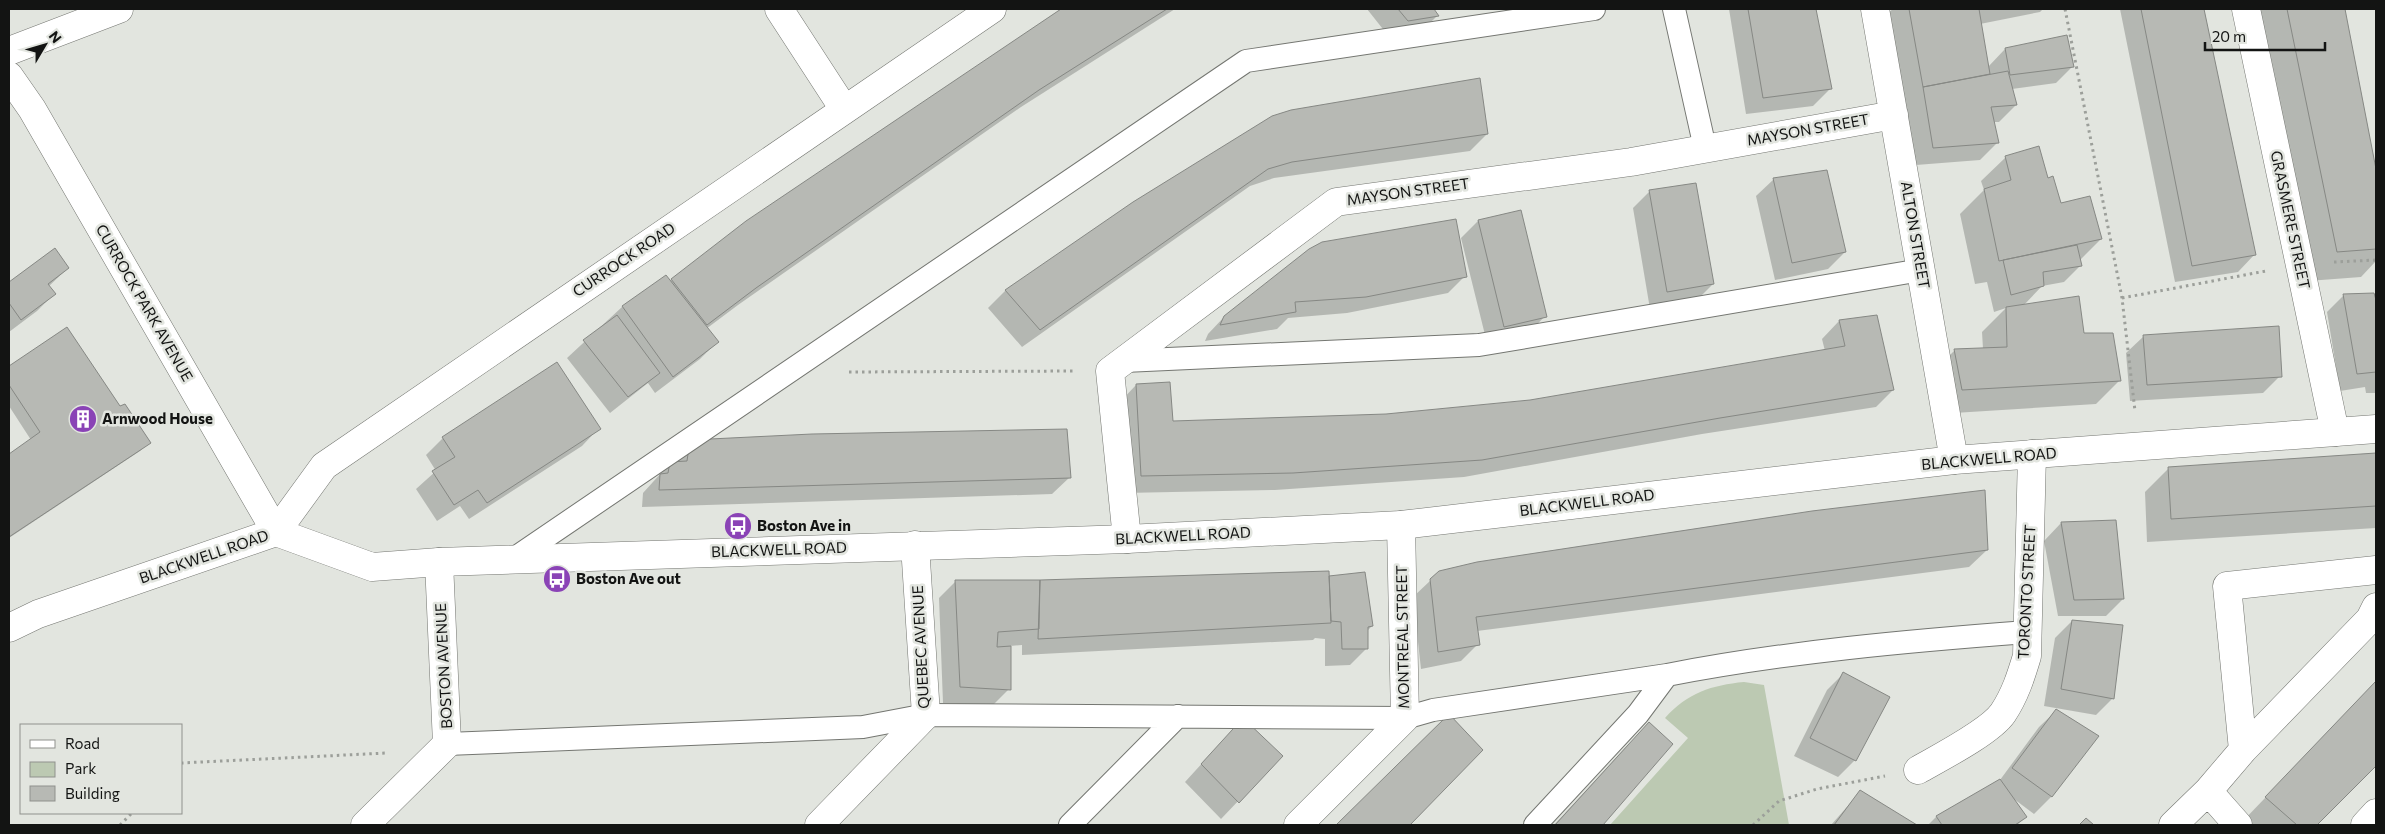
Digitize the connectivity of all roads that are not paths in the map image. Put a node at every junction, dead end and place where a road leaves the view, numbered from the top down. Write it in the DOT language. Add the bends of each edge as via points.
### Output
graph roads {
  1 [pos="119,9"];
  2 [pos="779,9"];
  3 [pos="992,9"];
  4 [pos="1594,9"];
  5 [pos="1674,9"];
  6 [pos="1876,9"];
  7 [pos="2246,9"];
  8 [pos="9,50"];
  9 [pos="9,76"];
  10 [pos="844,109"];
  11 [pos="1894,115"];
  12 [pos="1705,148"];
  13 [pos="1921,270"];
  14 [pos="1117,366"];
  15 [pos="2376,429"];
  16 [pos="2335,432"];
  17 [pos="2032,454"];
  18 [pos="1954,460"];
  19 [pos="1401,525"];
  20 [pos="276,532"];
  21 [pos="1127,538"];
  22 [pos="915,545"];
  23 [pos="512,560"];
  24 [pos="439,562"];
  25 [pos="2376,570"];
  26 [pos="2376,607"];
  27 [pos="9,628"];
  28 [pos="2027,632"];
  29 [pos="1667,675"];
  30 [pos="926,715"];
  31 [pos="1178,716"];
  32 [pos="1405,718"];
  33 [pos="444,747"];
  34 [pos="2244,750"];
  35 [pos="1918,770"];
  36 [pos="2208,791"];
  37 [pos="2376,813"];
  38 [pos="365,825"];
  39 [pos="819,825"];
  40 [pos="1070,825"];
  41 [pos="1298,825"];
  42 [pos="1535,825"];
  43 [pos="2173,825"];
  44 [pos="2238,825"];
  45 [pos="2365,825"];
  1 -- 8 [label="street"];
  2 -- 10 [label="street"];
  3 -- 10 [label="street, CURROCK ROAD"];
  4 -- 23 [label="lane" via="1246,61"];
  5 -- 12 [label="lane"];
  6 -- 11 [label="street, ALTON STREET"];
  7 -- 16 [label="street, GRASMERE STREET"];
  9 -- 20 [label="street, CURROCK PARK AVENUE" via="32,109"];
  10 -- 20 [label="street, CURROCK ROAD" via="324,466"];
  11 -- 12 [label="street, MAYSON STREET"];
  11 -- 13 [label="street, ALTON STREET"];
  12 -- 14 [label="street, MAYSON STREET" via="1631,162 1336,202"];
  13 -- 14 [label="lane" via="1479,345"];
  13 -- 18 [label="street, ALTON STREET"];
  14 -- 21 [label="street"];
  15 -- 16 [label="street, BLACKWELL ROAD"];
  16 -- 17 [label="street, BLACKWELL ROAD"];
  17 -- 18 [label="street, BLACKWELL ROAD"];
  17 -- 28 [label="street, TORONTO STREET"];
  18 -- 19 [label="street, BLACKWELL ROAD"];
  19 -- 21 [label="street, BLACKWELL ROAD"];
  19 -- 32 [label="street, MONTREAL STREET"];
  20 -- 24 [label="street, BLACKWELL ROAD" via="372,567"];
  20 -- 27 [label="street, BLACKWELL ROAD" via="38,614"];
  21 -- 22 [label="street, BLACKWELL ROAD"];
  22 -- 23 [label="street, BLACKWELL ROAD"];
  22 -- 30 [label="street, QUEBEC AVENUE"];
  23 -- 24 [label="street, BLACKWELL ROAD"];
  24 -- 33 [label="street, BOSTON AVENUE"];
  25 -- 34 [label="street" via="2227,586"];
  26 -- 34 [label="street" via="2370,620"];
  28 -- 29 [label="lane" via="1738,661"];
  28 -- 35 [label="street, TORONTO STREET" via="2027,656 2019,683 2002,715 1971,739"];
  29 -- 32 [label="lane" via="1433,710"];
  29 -- 42 [label="lane" via="1638,714"];
  30 -- 31 [label="lane"];
  30 -- 33 [label="lane" via="862,727"];
  30 -- 39 [label="street, QUEBEC AVENUE"];
  31 -- 32 [label="lane"];
  31 -- 40 [label="lane"];
  32 -- 41 [label="street, MONTREAL STREET"];
  33 -- 38 [label="street, BOSTON AVENUE"];
  34 -- 36 [label="street"];
  36 -- 43 [label="street"];
  36 -- 44 [label="street"];
  37 -- 45 [label="street"];
}
